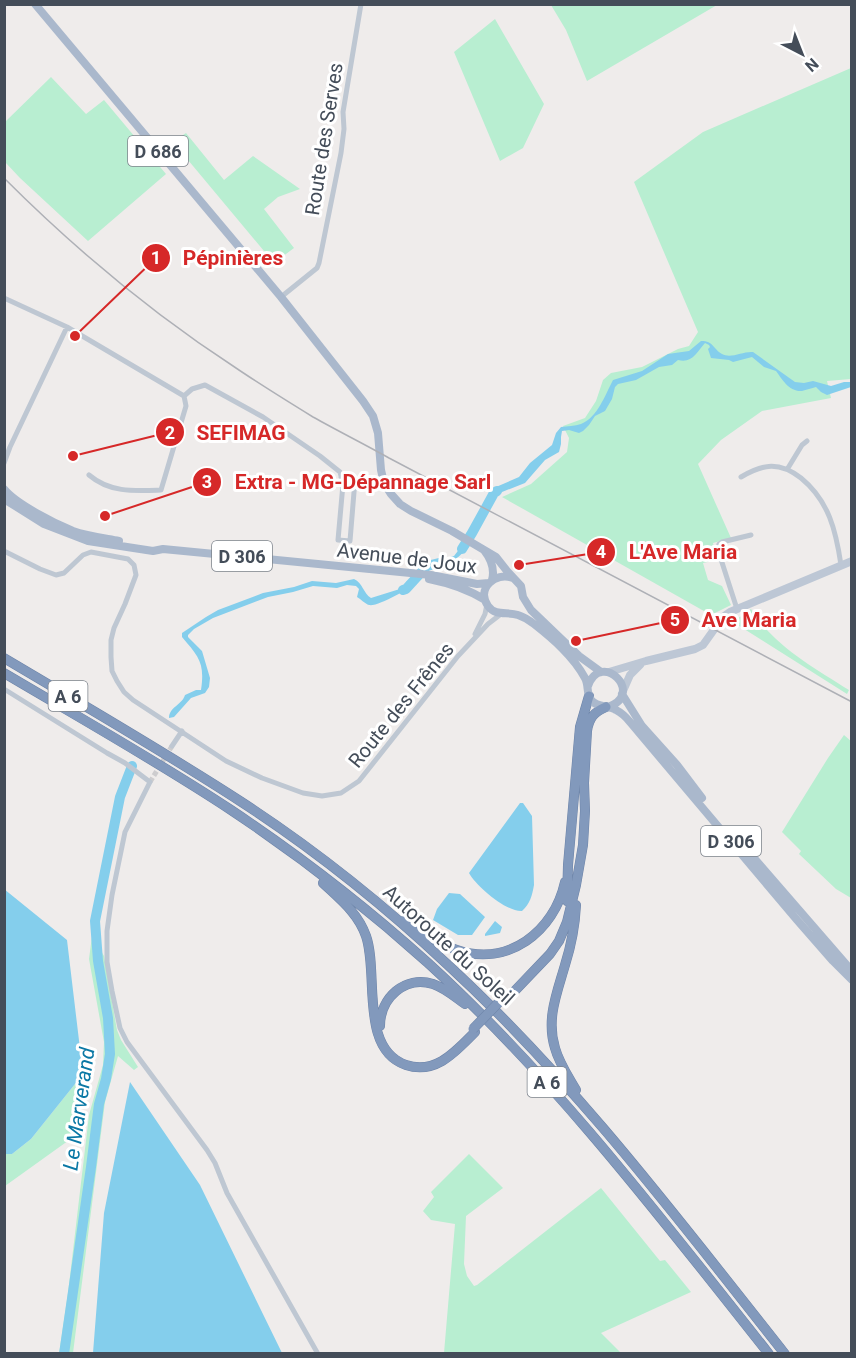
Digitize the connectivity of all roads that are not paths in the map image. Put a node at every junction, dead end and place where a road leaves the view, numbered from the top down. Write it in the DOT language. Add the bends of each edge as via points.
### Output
graph roads {
  1 [pos="35,4"];
  2 [pos="361,4"];
  3 [pos="281,297"];
  4 [pos="4,298"];
  5 [pos="68,327"];
  6 [pos="184,396"];
  7 [pos="807,441"];
  8 [pos="10,447"];
  9 [pos="4,454"];
  10 [pos="4,463"];
  11 [pos="788,468"];
  12 [pos="89,475"];
  13 [pos="341,477"];
  14 [pos="741,477"];
  15 [pos="4,489"];
  16 [pos="4,499"];
  17 [pos="751,535"];
  18 [pos="478,545"];
  19 [pos="163,549"];
  20 [pos="4,551"];
  21 [pos="852,561"];
  22 [pos="841,565"];
  23 [pos="427,576"];
  24 [pos="513,578"];
  25 [pos="490,581"];
  26 [pos="523,597"];
  27 [pos="486,602"];
  28 [pos="737,609"];
  29 [pos="505,614"];
  30 [pos="471,640"];
  31 [pos="4,658"];
  32 [pos="646,661"];
  33 [pos="4,672"];
  34 [pos="605,672"];
  35 [pos="4,689"];
  36 [pos="589,691"];
  37 [pos="622,693"];
  38 [pos="607,707"];
  39 [pos="182,731"];
  40 [pos="172,746"];
  41 [pos="286,849"];
  42 [pos="568,865"];
  43 [pos="576,885"];
  44 [pos="364,893"];
  45 [pos="833,957"];
  46 [pos="852,971"];
  47 [pos="852,980"];
  48 [pos="504,999"];
  49 [pos="488,1021"];
  50 [pos="474,1030"];
  51 [pos="585,1106"];
  52 [pos="318,1353"];
  53 [pos="768,1353"];
  54 [pos="784,1353"];
  1 -- 3 [label="main road, D 686"];
  2 -- 3 [label="street, Route des Serves" via="343,112 341,153 319,263"];
  3 -- 18 [label="main road, D 686" via="373,416 382,476 392,494 411,511"];
  4 -- 5 [label="street"];
  5 -- 6 [label="street"];
  5 -- 8 [label="street"];
  6 -- 12 [label="street" via="186,406 161,490 130,492 99,483"];
  6 -- 13 [label="street" via="205,385 263,417 326,461"];
  7 -- 11 [label="street"];
  8 -- 9 [label="street"];
  8 -- 10 [label="street"];
  11 -- 14 [label="street" via="764,466"];
  11 -- 22 [label="street" via="821,499 837,539"];
  13 -- 13 [label="street" via="338,540 350,541 355,480"];
  15 -- 19 [label="main road, Avenue de Joux / D 306" via="72,531"];
  16 -- 19 [label="main road, Avenue de Joux / D 306" via="44,524 88,541 153,551"];
  17 -- 28 [label="street" via="719,544"];
  18 -- 24 [label="main road, D 686" via="496,556"];
  18 -- 25 [label="main road" via="490,560"];
  19 -- 23 [label="main road, Avenue de Joux / D 306"];
  20 -- 39 [label="street, Route des Frênes" via="56,575 91,552 131,562 136,575 112,634 111,664 124,692"];
  21 -- 22 [label="main road"];
  22 -- 28 [label="main road"];
  23 -- 25 [label="main road, Avenue de Joux / D 306" via="477,584"];
  23 -- 27 [label="main road, Avenue de Joux / D 306" via="474,593"];
  24 -- 25 [label="main road" via="500,576"];
  24 -- 26 [label="main road" via="521,586"];
  25 -- 27 [label="main road"];
  26 -- 29 [label="main road" via="519,607"];
  26 -- 34 [label="main road" via="530,609 579,656"];
  27 -- 29 [label="main road" via="492,611"];
  27 -- 30 [label="street, Route des Frênes" via="485,614"];
  28 -- 32 [label="main road" via="723,617 703,645"];
  29 -- 30 [label="street, Route des Frênes"];
  29 -- 36 [label="main road" via="525,618 559,646 576,664"];
  30 -- 39 [label="street, Route des Frênes" via="359,781 341,793 303,793 262,778"];
  31 -- 44 [label="highway, Autoroute du Soleil / A 6" via="242,802"];
  32 -- 34 [label="main road"];
  32 -- 37 [label="main road" via="630,675"];
  33 -- 41 [label="highway, Autoroute du Soleil / A 6" via="194,786"];
  34 -- 36 [label="main road" via="592,677"];
  34 -- 37 [label="main road" via="620,679"];
  35 -- 52 [label="street" via="150,782 125,832 107,931 107,962 120,1028 215,1163 226,1193"];
  36 -- 38 [label="main road" via="594,703"];
  36 -- 42 [label="highway" via="580,727"];
  37 -- 38 [label="main road" via="615,704"];
  37 -- 45 [label="main road, D 306" via="642,726"];
  38 -- 43 [label="highway" via="592,716 586,731 583,845"];
  38 -- 45 [label="main road, D 306" via="630,722"];
  39 -- 40 [label="street"];
  41 -- 49 [label="highway, Autoroute du Soleil / A 6" via="373,915"];
  41 -- 50 [label="highway" via="343,901 362,926 371,964 375,1024 389,1054 408,1066 430,1066 446,1060"];
  42 -- 44 [label="highway" via="561,898 545,926 502,952 464,952 443,944"];
  42 -- 48 [label="highway" via="566,913 559,934"];
  43 -- 48 [label="highway" via="559,941"];
  43 -- 51 [label="highway" via="571,944 551,1025 557,1055"];
  44 -- 51 [label="highway, Autoroute du Soleil / A 6" via="481,996"];
  45 -- 46 [label="main road, D 306"];
  45 -- 47 [label="main road, D 306"];
  48 -- 50 [label="highway, bridge"];
  49 -- 50 [label="highway" via="441,988 420,982 404,985 393,993 380,1019 389,1049 404,1061 414,1063 442,1058"];
  49 -- 53 [label="highway, Autoroute du Soleil / A 6" via="585,1126"];
  51 -- 54 [label="highway, Autoroute du Soleil / A 6"];
}
